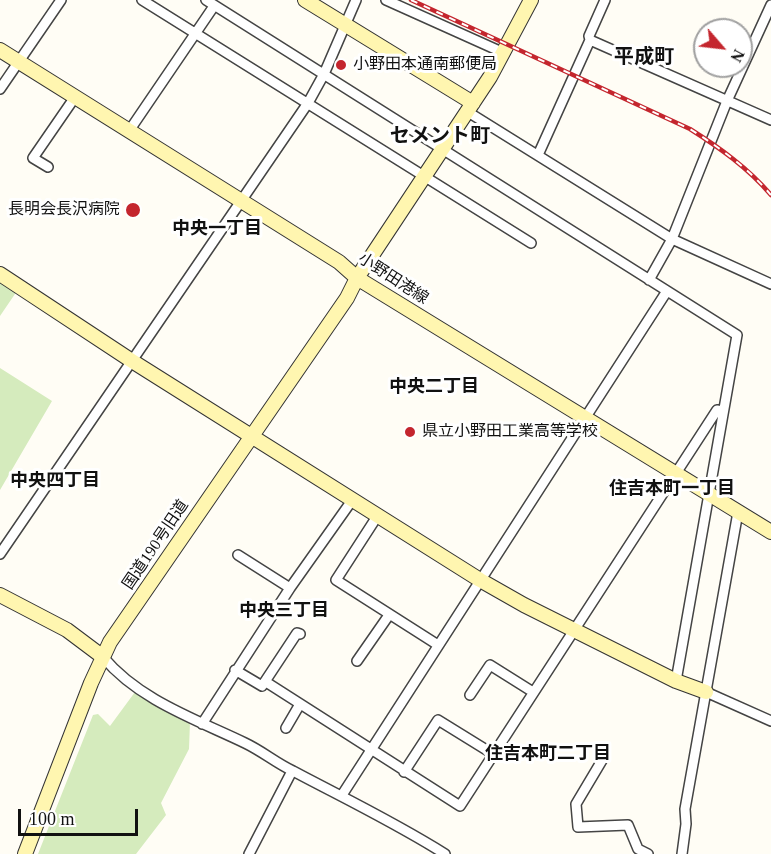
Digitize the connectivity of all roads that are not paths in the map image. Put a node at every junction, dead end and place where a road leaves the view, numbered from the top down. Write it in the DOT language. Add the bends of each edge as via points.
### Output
graph roads {
  1 [pos="61,0"];
  2 [pos="142,0"];
  3 [pos="206,0"];
  4 [pos="305,0"];
  5 [pos="356,0"];
  6 [pos="386,0"];
  7 [pos="531,0"];
  8 [pos="605,0"];
  9 [pos="771,5"];
  10 [pos="214,6"];
  11 [pos="345,24"];
  12 [pos="196,34"];
  13 [pos="590,40"];
  14 [pos="0,50"];
  15 [pos="504,53"];
  16 [pos="19,62"];
  17 [pos="324,74"];
  18 [pos="0,89"];
  19 [pos="75,97"];
  20 [pos="727,101"];
  21 [pos="308,103"];
  22 [pos="470,108"];
  23 [pos="771,120"];
  24 [pos="129,131"];
  25 [pos="442,149"];
  26 [pos="538,155"];
  27 [pos="48,167"];
  28 [pos="425,175"];
  29 [pos="240,201"];
  30 [pos="672,239"];
  31 [pos="531,243"];
  32 [pos="0,274"];
  33 [pos="357,278"];
  34 [pos="649,280"];
  35 [pos="771,284"];
  36 [pos="667,291"];
  37 [pos="132,360"];
  38 [pos="723,411"];
  39 [pos="586,417"];
  40 [pos="252,435"];
  41 [pos="676,474"];
  42 [pos="709,494"];
  43 [pos="353,499"];
  44 [pos="738,512"];
  45 [pos="378,515"];
  46 [pos="771,532"];
  47 [pos="0,554"];
  48 [pos="238,555"];
  49 [pos="480,580"];
  50 [pos="290,588"];
  51 [pos="0,595"];
  52 [pos="389,615"];
  53 [pos="575,630"];
  54 [pos="300,634"];
  55 [pos="438,645"];
  56 [pos="102,657"];
  57 [pos="357,661"];
  58 [pos="236,670"];
  59 [pos="676,681"];
  60 [pos="266,682"];
  61 [pos="533,692"];
  62 [pos="706,692"];
  63 [pos="470,695"];
  64 [pos="300,704"];
  65 [pos="771,721"];
  66 [pos="202,724"];
  67 [pos="286,728"];
  68 [pos="370,749"];
  69 [pos="493,754"];
  70 [pos="604,757"];
  71 [pos="292,771"];
  72 [pos="404,772"];
  73 [pos="342,795"];
  74 [pos="25,854"];
  75 [pos="249,854"];
  76 [pos="445,854"];
  77 [pos="648,854"];
  78 [pos="682,854"];
  1 -- 16 [label="street"];
  2 -- 12 [label="street"];
  3 -- 10 [label="street"];
  4 -- 11 [label="street"];
  5 -- 11 [label="street"];
  6 -- 15 [label="street"];
  7 -- 15 [label="street, 国道190号旧道"];
  8 -- 13 [label="street"];
  9 -- 20 [label="street"];
  10 -- 12 [label="street"];
  10 -- 17 [label="street"];
  11 -- 17 [label="street"];
  11 -- 22 [label="street"];
  12 -- 21 [label="street"];
  12 -- 24 [label="street"];
  13 -- 20 [label="street"];
  13 -- 26 [label="street"];
  14 -- 16 [label="street, 小野田港線"];
  15 -- 22 [label="street, 国道190号旧道"];
  16 -- 18 [label="street"];
  16 -- 19 [label="street, 小野田港線"];
  17 -- 21 [label="street"];
  17 -- 25 [label="street"];
  19 -- 24 [label="street, 小野田港線"];
  19 -- 27 [label="street" via="33,158"];
  20 -- 23 [label="street"];
  20 -- 30 [label="street"];
  21 -- 28 [label="street"];
  21 -- 29 [label="street"];
  22 -- 25 [label="street, 国道190号旧道"];
  22 -- 26 [label="street"];
  24 -- 29 [label="street, 小野田港線"];
  25 -- 28 [label="street, 国道190号旧道"];
  25 -- 34 [label="street"];
  26 -- 30 [label="street"];
  28 -- 31 [label="street"];
  28 -- 33 [label="street, 国道190号旧道"];
  29 -- 33 [label="street, 小野田港線" via="339,262"];
  29 -- 37 [label="street"];
  30 -- 34 [label="street"];
  30 -- 35 [label="street"];
  32 -- 37 [label="street"];
  33 -- 39 [label="street, 小野田港線"];
  33 -- 40 [label="street, 国道190号旧道"];
  34 -- 36 [label="street"];
  36 -- 38 [label="street" via="736,335"];
  36 -- 39 [label="street"];
  37 -- 40 [label="street"];
  37 -- 47 [label="street"];
  38 -- 41 [label="street" via="717,410"];
  38 -- 42 [label="street"];
  39 -- 41 [label="street, 小野田港線"];
  39 -- 49 [label="street"];
  40 -- 43 [label="street"];
  40 -- 56 [label="street, 国道190号旧道"];
  41 -- 42 [label="street, 小野田港線"];
  41 -- 53 [label="street"];
  42 -- 44 [label="street, 小野田港線"];
  42 -- 59 [label="street"];
  43 -- 45 [label="street"];
  43 -- 50 [label="street"];
  44 -- 46 [label="street, 小野田港線"];
  44 -- 62 [label="street"];
  45 -- 49 [label="street"];
  45 -- 52 [label="street" via="336,580"];
  48 -- 50 [label="street"];
  49 -- 53 [label="street"];
  49 -- 55 [label="street"];
  50 -- 58 [label="street"];
  51 -- 56 [label="street" via="67,630"];
  52 -- 55 [label="street"];
  52 -- 57 [label="street"];
  53 -- 59 [label="street"];
  53 -- 61 [label="street"];
  54 -- 60 [label="street" via="297,633"];
  55 -- 68 [label="street"];
  56 -- 66 [label="street" via="139,691"];
  56 -- 74 [label="street, 国道190号旧道"];
  58 -- 60 [label="street" via="262,686"];
  58 -- 66 [label="street"];
  59 -- 62 [label="street"];
  60 -- 64 [label="street"];
  61 -- 63 [label="street" via="490,665"];
  61 -- 69 [label="street"];
  62 -- 65 [label="street"];
  62 -- 78 [label="street" via="685,809"];
  64 -- 67 [label="street"];
  64 -- 68 [label="street"];
  66 -- 71 [label="street"];
  68 -- 72 [label="street"];
  68 -- 73 [label="street"];
  69 -- 72 [label="street" via="438,720"];
  69 -- 72 [label="street" via="460,806"];
  70 -- 77 [label="street" via="576,804 578,827 628,825 638,849"];
  71 -- 73 [label="street"];
  71 -- 75 [label="street"];
  73 -- 76 [label="street"];
}
